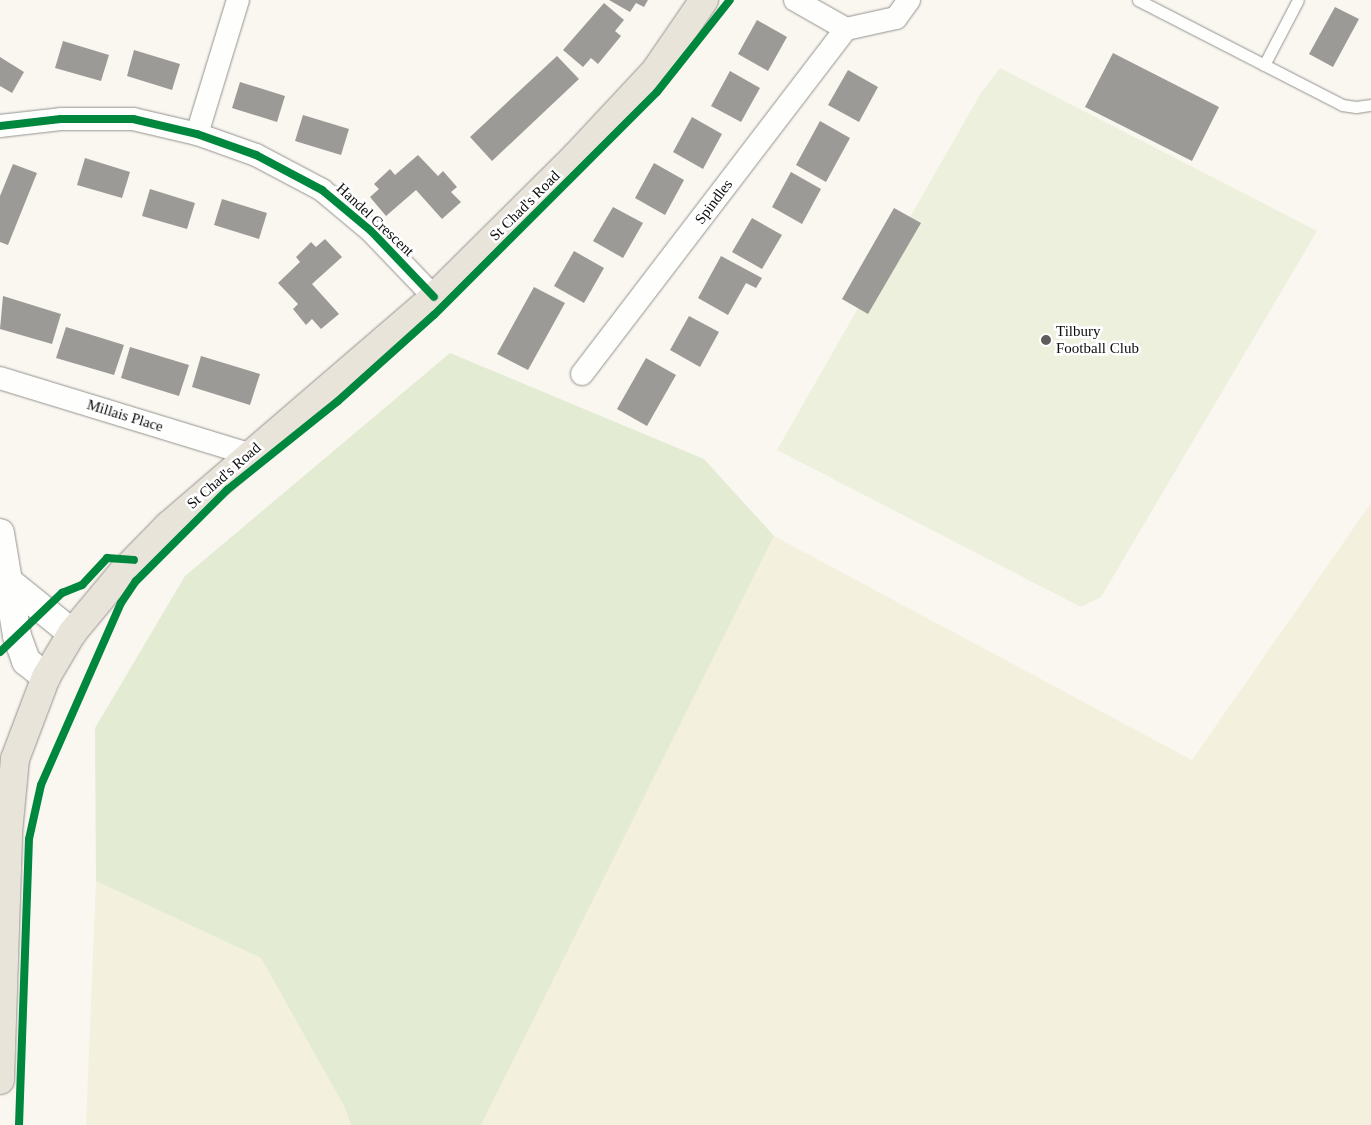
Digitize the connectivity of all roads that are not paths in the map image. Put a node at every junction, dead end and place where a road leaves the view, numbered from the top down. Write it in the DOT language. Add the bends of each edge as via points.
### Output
graph roads {
  1 [pos="238,0"];
  2 [pos="704,0"];
  3 [pos="795,0"];
  4 [pos="909,0"];
  5 [pos="1298,0"];
  6 [pos="1144,1"];
  7 [pos="846,29"];
  8 [pos="1264,65"];
  9 [pos="1371,105"];
  10 [pos="0,126"];
  11 [pos="197,134"];
  12 [pos="434,297"];
  13 [pos="582,374"];
  14 [pos="0,378"];
  15 [pos="249,454"];
  16 [pos="0,533"];
  17 [pos="10,583"];
  18 [pos="72,632"];
  19 [pos="46,677"];
  20 [pos="4,833"];
  21 [pos="0,1080"];
  1 -- 11 [label="street"];
  2 -- 12 [label="main road, St Chad's Road" via="656,70 575,157"];
  3 -- 7 [label="street"];
  4 -- 7 [label="street" via="896,18"];
  5 -- 8 [label="lane"];
  6 -- 8 [label="lane"];
  7 -- 13 [label="street, Spindles"];
  8 -- 9 [label="lane" via="1342,105"];
  10 -- 11 [label="street, Handel Crescent" via="61,119 133,119"];
  11 -- 12 [label="street, Handel Crescent" via="256,156 322,190 371,231"];
  12 -- 15 [label="main road, St Chad's Road"];
  14 -- 15 [label="street, Millais Place"];
  15 -- 18 [label="main road, St Chad's Road" via="168,526 122,573"];
  16 -- 17 [label="street"];
  17 -- 18 [label="street"];
  17 -- 19 [label="street" via="9,598 26,661"];
  18 -- 19 [label="main road, St Chad's Road"];
  19 -- 20 [label="main road, St Chad's Road" via="15,760"];
  20 -- 21 [label="main road, St Chad's Road"];
}
